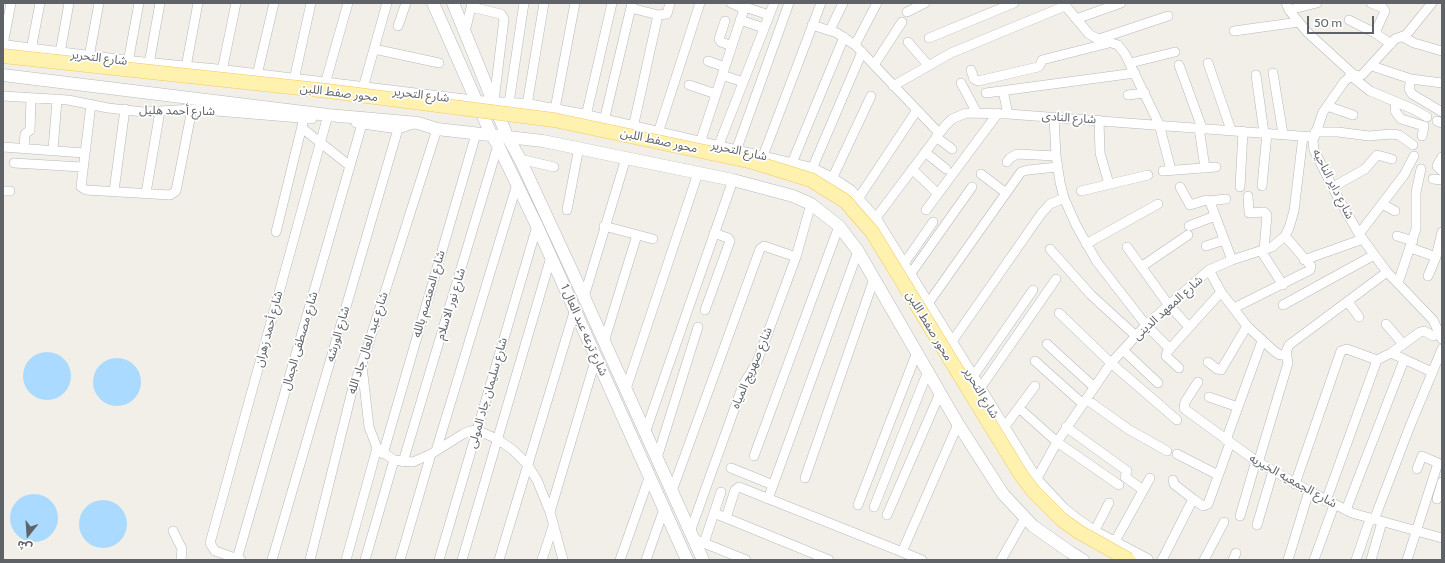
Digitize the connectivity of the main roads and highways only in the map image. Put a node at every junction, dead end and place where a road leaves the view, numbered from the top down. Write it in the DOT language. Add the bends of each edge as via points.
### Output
graph roads {
  1 [pos="3,56"];
  2 [pos="3,64"];
  3 [pos="1118,560"];
  4 [pos="1129,560"];
  1 -- 4 [label="main road, محور صفط اللبن, bridge" via="554,120 753,162 811,180 845,202 872,232 1033,491 1062,520"];
  2 -- 3 [label="main road, محور صفط اللبن" via="328,98 553,125 752,166 810,185 843,206 868,236 1016,479 1029,496 1060,525"];
}
